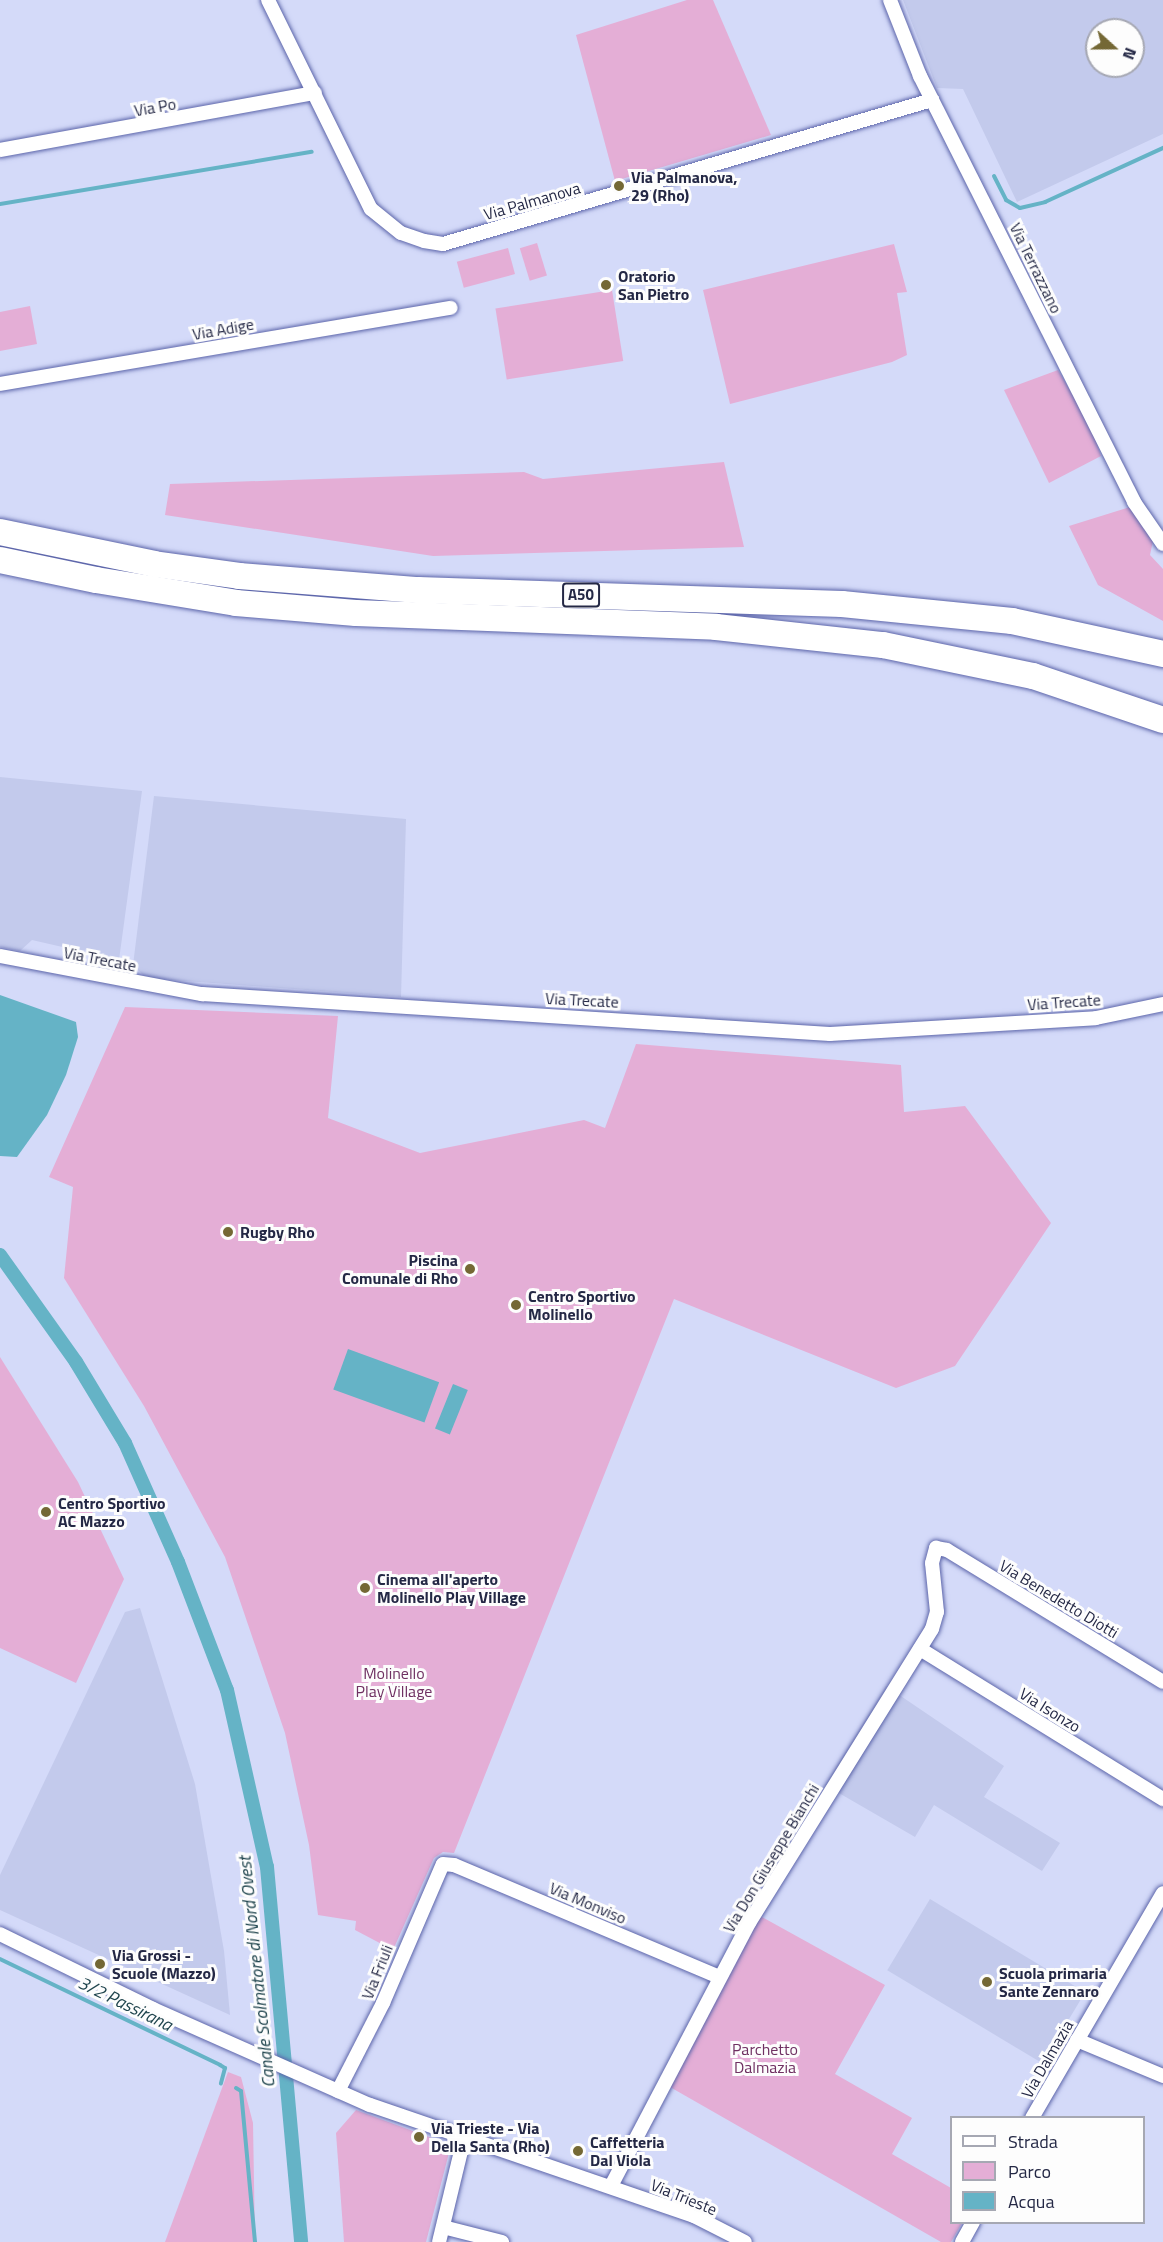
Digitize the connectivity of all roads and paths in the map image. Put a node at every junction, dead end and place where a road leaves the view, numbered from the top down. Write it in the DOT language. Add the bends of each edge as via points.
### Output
graph roads {
  1 [pos="268,0"];
  2 [pos="890,0"];
  3 [pos="315,93"];
  4 [pos="932,100"];
  5 [pos="0,150"];
  6 [pos="451,308"];
  7 [pos="0,384"];
  8 [pos="0,532"];
  9 [pos="1163,544"];
  10 [pos="0,560"];
  11 [pos="1163,654"];
  12 [pos="1163,720"];
  13 [pos="0,956"];
  14 [pos="1163,1004"];
  15 [pos="938,1548"];
  16 [pos="920,1649"];
  17 [pos="1163,1682"];
  18 [pos="1163,1799"];
  19 [pos="443,1864"];
  20 [pos="1163,1893"];
  21 [pos="0,1934"];
  22 [pos="719,1977"];
  23 [pos="1077,2040"];
  24 [pos="1163,2076"];
  25 [pos="338,2091"];
  26 [pos="1033,2116"];
  27 [pos="464,2139"];
  28 [pos="611,2186"];
  29 [pos="972,2224"];
  30 [pos="442,2227"];
  31 [pos="439,2242"];
  32 [pos="501,2242"];
  33 [pos="745,2242"];
  34 [pos="962,2242"];
  1 -- 3 [label="street, Via Palmanova"];
  2 -- 4 [label="street, Via Terrazzano"];
  3 -- 4 [label="street, Via Palmanova" via="371,209 400,233 443,244"];
  3 -- 5 [label="street, Via Po"];
  4 -- 9 [label="street, Via Terrazzano" via="1134,502"];
  6 -- 7 [label="street, Via Adige"];
  8 -- 11 [label="highway, A50" via="154,564 239,576 418,590 842,604 1012,621"];
  10 -- 12 [label="highway, A50" via="236,603 356,613 716,627 883,645 1033,676"];
  13 -- 14 [label="street, Via Trecate" via="202,994 830,1034 1096,1018"];
  15 -- 16 [label="street, Via Don Giuseppe Bianchi" via="932,1563 935,1619"];
  15 -- 17 [label="street, Via Benedetto Diotti"];
  16 -- 18 [label="street, Via Isonzo"];
  16 -- 22 [label="street, Via Don Giuseppe Bianchi"];
  19 -- 22 [label="street, Via Monviso" via="454,1865"];
  19 -- 25 [label="street, Via Friuli" via="389,1990"];
  20 -- 23 [label="street, Via Dalmazia"];
  21 -- 25 [label="street, Via Trieste"];
  22 -- 28 [label="street, Via Don Giuseppe Bianchi"];
  23 -- 24 [label="street"];
  23 -- 26 [label="street, Via Dalmazia"];
  25 -- 27 [label="street, Via Trieste"];
  27 -- 28 [label="street, Via Trieste"];
  27 -- 30 [label="street"];
  28 -- 33 [label="street, Via Trieste" via="694,2216"];
  29 -- 34 [label="street"];
  30 -- 31 [label="street"];
  30 -- 32 [label="street"];
}
